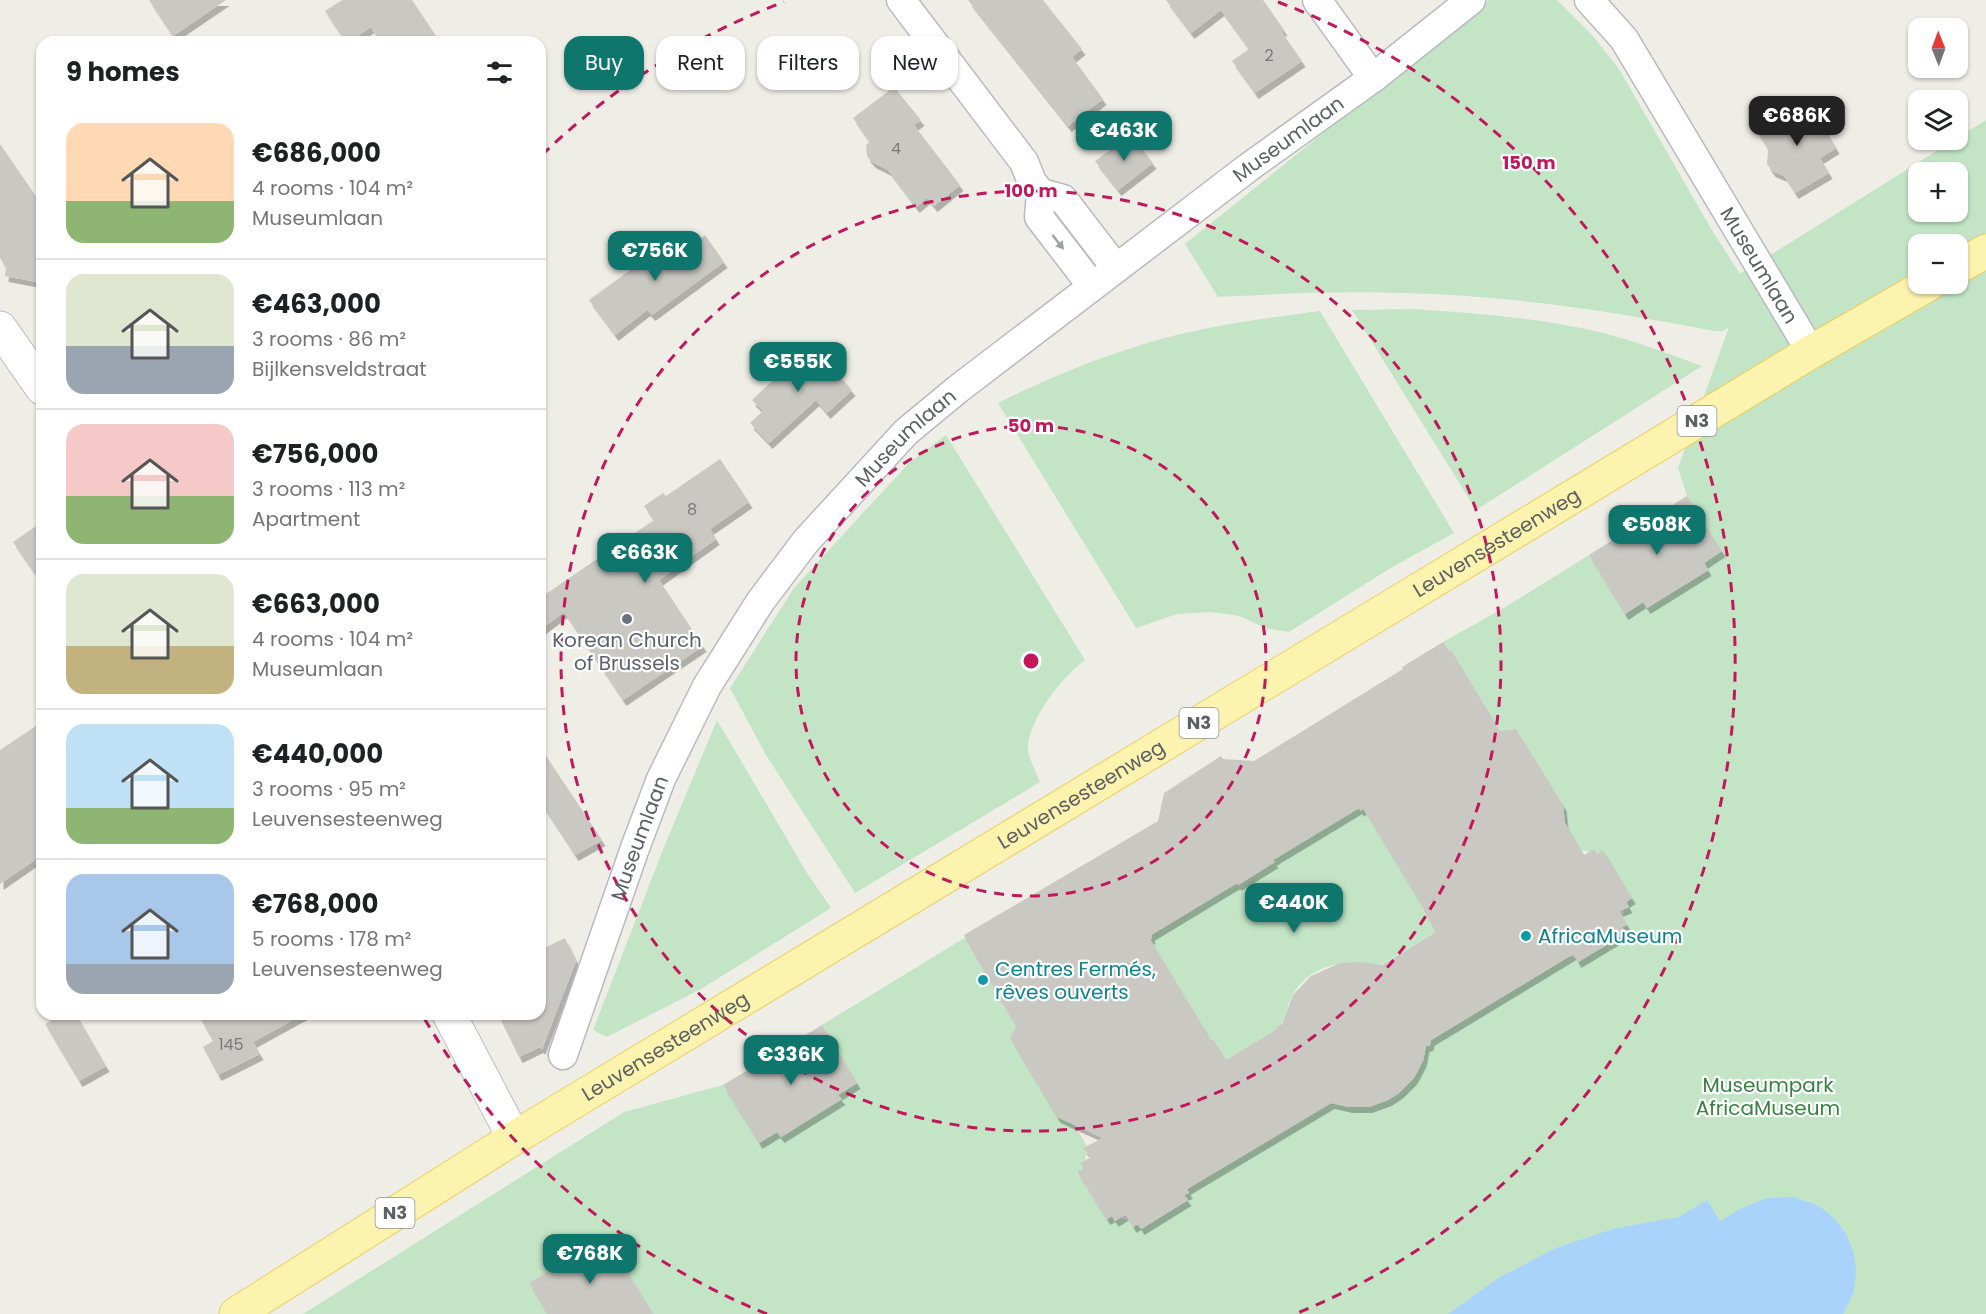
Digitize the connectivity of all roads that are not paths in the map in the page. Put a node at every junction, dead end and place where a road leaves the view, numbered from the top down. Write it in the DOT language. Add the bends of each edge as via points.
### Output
graph roads {
  1 [pos="901,0"];
  2 [pos="1317,0"];
  3 [pos="1470,0"];
  4 [pos="1589,0"];
  5 [pos="1373,78"];
  6 [pos="1041,193"];
  7 [pos="1986,251"];
  8 [pos="1968,261"];
  9 [pos="1116,268"];
  10 [pos="1092,286"];
  11 [pos="1912,294"];
  12 [pos="0,328"];
  13 [pos="1811,352"];
  14 [pos="36,379"];
  15 [pos="452,1020"];
  16 [pos="563,1055"];
  17 [pos="514,1138"];
  18 [pos="236,1314"];
  1 -- 6 [label="street" via="1024,162"];
  2 -- 5 [label="street"];
  3 -- 5 [label="street, Museumlaan"];
  4 -- 13 [label="street, Museumlaan" via="1624,39"];
  5 -- 9 [label="street, Museumlaan"];
  6 -- 9 [label="street" via="1064,199"];
  6 -- 10 [label="street, one-way" via="1039,218"];
  7 -- 8 [label="main road"];
  9 -- 10 [label="street, Museumlaan"];
  10 -- 16 [label="street, Museumlaan" via="906,432 806,541 759,602 707,686 661,779"];
  11 -- 13 [label="main road, Leuvensesteenweg / N3"];
  12 -- 14 [label="street"];
  13 -- 17 [label="main road, Leuvensesteenweg / N3"];
  15 -- 17 [label="street"];
  17 -- 18 [label="main road, Leuvensesteenweg / N3"];
}
